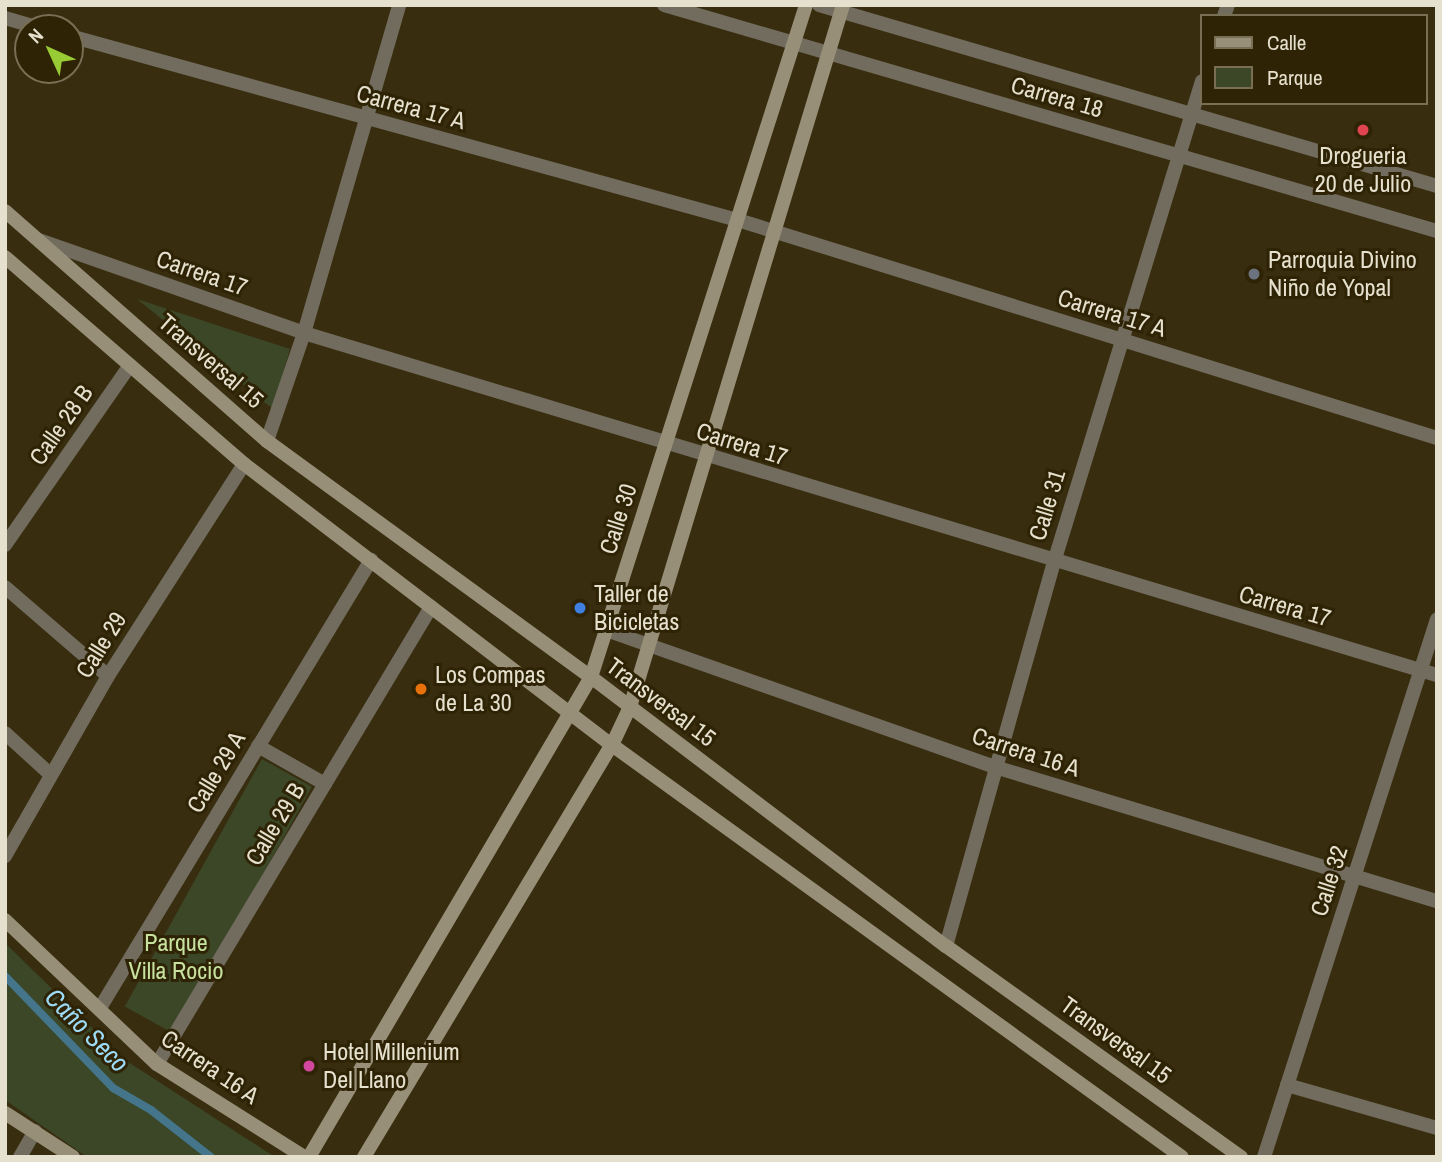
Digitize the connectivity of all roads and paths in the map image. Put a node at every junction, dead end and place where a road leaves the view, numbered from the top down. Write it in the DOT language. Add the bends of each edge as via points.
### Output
graph roads {
  1 [pos="399,5"];
  2 [pos="664,5"];
  3 [pos="806,5"];
  4 [pos="819,5"];
  5 [pos="842,8"];
  6 [pos="84,40"];
  7 [pos="796,44"];
  8 [pos="829,54"];
  9 [pos="1200,87"];
  10 [pos="1192,112"];
  11 [pos="367,118"];
  12 [pos="1181,156"];
  13 [pos="1437,186"];
  14 [pos="5,211"];
  15 [pos="741,220"];
  16 [pos="1437,231"];
  17 [pos="774,232"];
  18 [pos="38,240"];
  19 [pos="5,257"];
  20 [pos="304,333"];
  21 [pos="1121,340"];
  22 [pos="130,365"];
  23 [pos="1437,438"];
  24 [pos="267,442"];
  25 [pos="666,444"];
  26 [pos="707,458"];
  27 [pos="244,464"];
  28 [pos="5,545"];
  29 [pos="371,561"];
  30 [pos="1054,562"];
  31 [pos="5,587"];
  32 [pos="432,607"];
  33 [pos="1437,619"];
  34 [pos="606,630"];
  35 [pos="652,645"];
  36 [pos="1420,670"];
  37 [pos="1437,675"];
  38 [pos="108,676"];
  39 [pos="591,677"];
  40 [pos="630,707"];
  41 [pos="573,715"];
  42 [pos="5,733"];
  43 [pos="612,745"];
  44 [pos="258,746"];
  45 [pos="995,766"];
  46 [pos="51,775"];
  47 [pos="325,784"];
  48 [pos="5,856"];
  49 [pos="1353,879"];
  50 [pos="1437,901"];
  51 [pos="5,920"];
  52 [pos="946,946"];
  53 [pos="100,1008"];
  54 [pos="157,1064"];
  55 [pos="1287,1085"];
  56 [pos="5,1113"];
  57 [pos="1437,1128"];
  58 [pos="35,1131"];
  59 [pos="20,1157"];
  60 [pos="73,1157"];
  61 [pos="307,1157"];
  62 [pos="364,1157"];
  63 [pos="1182,1157"];
  64 [pos="1241,1157"];
  65 [pos="1264,1157"];
  1 -- 11 [label="street"];
  2 -- 7 [label="street, Carrera 18"];
  3 -- 7 [label="street, Calle 30"];
  4 -- 5 [label="street, Carrera 18"];
  5 -- 8 [label="street"];
  5 -- 10 [label="street, Carrera 18"];
  6 -- 11 [label="street, Carrera 17 A"];
  7 -- 8 [label="street, Carrera 18"];
  7 -- 15 [label="street, Calle 30"];
  8 -- 12 [label="street, Carrera 18"];
  8 -- 17 [label="street"];
  9 -- 10 [label="street, Calle 31"];
  10 -- 12 [label="street, Calle 31"];
  10 -- 13 [label="street, Carrera 18"];
  11 -- 15 [label="street, Carrera 17 A"];
  11 -- 20 [label="street"];
  12 -- 16 [label="street, Carrera 18"];
  12 -- 21 [label="street, Calle 31"];
  14 -- 18 [label="street, Transversal 15"];
  15 -- 17 [label="street, Carrera 17 A"];
  15 -- 25 [label="street, Calle 30"];
  17 -- 21 [label="street, Carrera 17 A"];
  17 -- 26 [label="street"];
  18 -- 20 [label="street, Carrera 17"];
  18 -- 24 [label="street, Transversal 15"];
  19 -- 22 [label="street"];
  20 -- 24 [label="street"];
  20 -- 25 [label="street, Carrera 17"];
  21 -- 23 [label="street, Carrera 17 A"];
  21 -- 30 [label="street, Calle 31"];
  22 -- 27 [label="street"];
  22 -- 28 [label="street, Calle 28 B"];
  24 -- 39 [label="street, Transversal 15"];
  25 -- 26 [label="street, Carrera 17"];
  25 -- 34 [label="street, Calle 30"];
  26 -- 30 [label="street, Carrera 17"];
  26 -- 35 [label="street"];
  27 -- 29 [label="street"];
  27 -- 38 [label="street, Calle 29"];
  29 -- 32 [label="street"];
  29 -- 44 [label="street, Calle 29 A"];
  30 -- 36 [label="street, Carrera 17"];
  30 -- 45 [label="street, Calle 31"];
  31 -- 38 [label="street"];
  32 -- 41 [label="street"];
  32 -- 47 [label="street, Calle 29 B"];
  33 -- 36 [label="street, Calle 32"];
  34 -- 35 [label="street, Carrera 16 A"];
  34 -- 39 [label="street, Calle 30"];
  35 -- 40 [label="street"];
  35 -- 45 [label="street, Carrera 16 A"];
  36 -- 37 [label="street, Carrera 17"];
  36 -- 49 [label="street, Calle 32"];
  38 -- 46 [label="street, Calle 29"];
  39 -- 40 [label="street, Transversal 15"];
  39 -- 41 [label="street, Calle 30"];
  40 -- 43 [label="street"];
  40 -- 52 [label="street, Transversal 15"];
  41 -- 43 [label="street"];
  41 -- 61 [label="street, Calle 30"];
  42 -- 46 [label="street"];
  43 -- 62 [label="street"];
  43 -- 63 [label="street"];
  44 -- 47 [label="street"];
  44 -- 53 [label="street, Calle 29 A"];
  45 -- 49 [label="street, Carrera 16 A"];
  45 -- 52 [label="street, Calle 31"];
  46 -- 48 [label="street, Calle 29"];
  47 -- 54 [label="street, Calle 29 B"];
  49 -- 50 [label="street, Carrera 16 A"];
  49 -- 55 [label="street, Calle 32"];
  51 -- 53 [label="street, Carrera 16 A"];
  52 -- 64 [label="street, Transversal 15"];
  53 -- 54 [label="street, Carrera 16 A"];
  54 -- 61 [label="street, Carrera 16 A"];
  55 -- 57 [label="street"];
  55 -- 65 [label="street, Calle 32"];
  56 -- 58 [label="street"];
  58 -- 59 [label="street"];
  58 -- 60 [label="street"];
}
